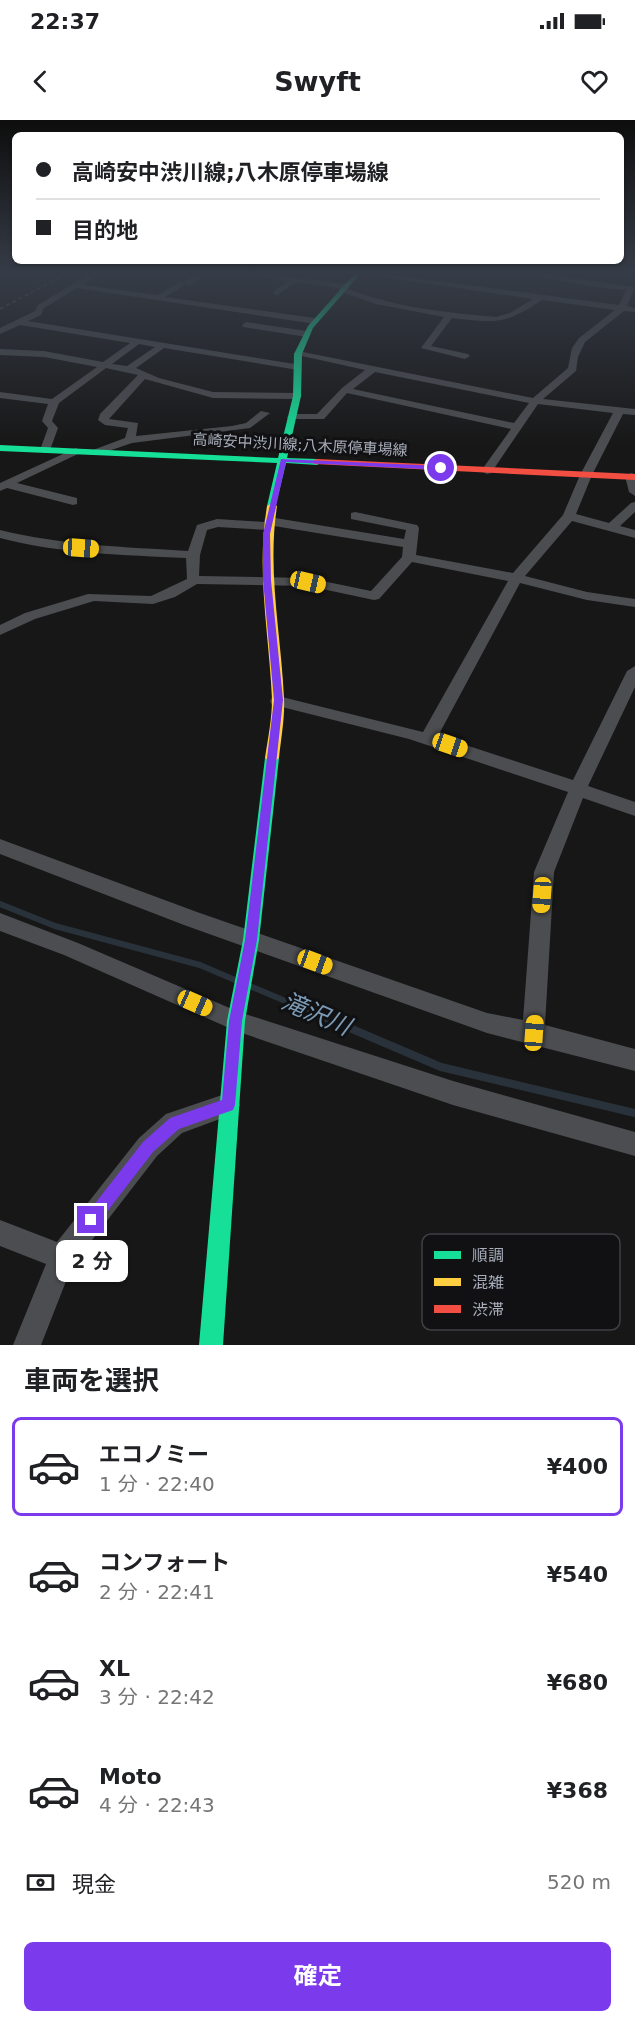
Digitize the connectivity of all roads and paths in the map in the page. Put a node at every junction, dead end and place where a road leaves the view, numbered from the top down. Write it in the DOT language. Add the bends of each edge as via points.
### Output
graph roads {
  1 [pos="70,330"];
  2 [pos="283,330"];
  3 [pos="309,330"];
  4 [pos="439,330"];
  5 [pos="592,330"];
  6 [pos="307,334"];
  7 [pos="138,341"];
  8 [pos="163,345"];
  9 [pos="0,352"];
  10 [pos="465,356"];
  11 [pos="298,361"];
  12 [pos="103,364"];
  13 [pos="129,369"];
  14 [pos="373,369"];
  15 [pos="143,375"];
  16 [pos="345,390"];
  17 [pos="0,395"];
  18 [pos="297,396"];
  19 [pos="536,401"];
  20 [pos="54,402"];
  21 [pos="619,411"];
  22 [pos="635,412"];
  23 [pos="265,413"];
  24 [pos="292,417"];
  25 [pos="516,427"];
  26 [pos="130,440"];
  27 [pos="0,448"];
  28 [pos="45,450"];
  29 [pos="76,451"];
  30 [pos="97,452"];
  31 [pos="283,460"];
  32 [pos="487,471"];
  33 [pos="586,475"];
  34 [pos="633,476"];
  35 [pos="3,485"];
  36 [pos="635,492"];
  37 [pos="73,501"];
  38 [pos="635,506"];
  39 [pos="355,516"];
  40 [pos="569,516"];
  41 [pos="268,524"];
  42 [pos="612,527"];
  43 [pos="0,534"];
  44 [pos="635,534"];
  45 [pos="409,551"];
  46 [pos="193,555"];
  47 [pos="516,578"];
  48 [pos="194,580"];
  49 [pos="267,580"];
  50 [pos="635,603"];
  51 [pos="0,631"];
  52 [pos="635,671"];
  53 [pos="278,700"];
  54 [pos="429,737"];
  55 [pos="578,789"];
  56 [pos="635,809"];
  57 [pos="0,846"];
  58 [pos="0,922"];
  59 [pos="251,940"];
  60 [pos="236,1021"];
  61 [pos="534,1033"];
  62 [pos="635,1060"];
  63 [pos="228,1105"];
  64 [pos="635,1144"];
  65 [pos="0,1233"];
  66 [pos="63,1257"];
  67 [pos="27,1345"];
  68 [pos="211,1345"];
  1 -- 7 [label="street"];
  2 -- 6 [label="street"];
  3 -- 6 [label="street"];
  4 -- 10 [label="street" via="425,348"];
  5 -- 19 [label="street" via="573,353 573,369"];
  6 -- 11 [label="street"];
  7 -- 8 [label="street"];
  7 -- 12 [label="street"];
  8 -- 11 [label="street"];
  8 -- 13 [label="street"];
  9 -- 12 [label="street" via="44,354"];
  11 -- 14 [label="street"];
  11 -- 18 [label="street"];
  12 -- 13 [label="street"];
  12 -- 20 [label="street"];
  13 -- 15 [label="street"];
  14 -- 16 [label="street"];
  14 -- 19 [label="street"];
  15 -- 18 [label="street" via="213,395"];
  15 -- 26 [label="street" via="103,420 134,425"];
  16 -- 24 [label="street" via="320,417"];
  16 -- 25 [label="street"];
  17 -- 20 [label="street"];
  18 -- 24 [label="street"];
  19 -- 21 [label="street"];
  19 -- 25 [label="street"];
  20 -- 28 [label="street" via="47,421 53,428"];
  21 -- 22 [label="street"];
  21 -- 33 [label="street"];
  23 -- 26 [label="street" via="250,425 232,429"];
  24 -- 31 [label="street"];
  25 -- 32 [label="street"];
  26 -- 30 [label="street"];
  27 -- 28 [label="street, 高崎安中渋川線;八木原停車場線"];
  28 -- 29 [label="street, 高崎安中渋川線;八木原停車場線"];
  29 -- 30 [label="street, 高崎安中渋川線;八木原停車場線"];
  29 -- 35 [label="street"];
  30 -- 31 [label="street, 高崎安中渋川線;八木原停車場線"];
  31 -- 32 [label="street, 高崎安中渋川線;八木原停車場線"];
  31 -- 41 [label="street"];
  32 -- 33 [label="street, 高崎安中渋川線;八木原停車場線"];
  33 -- 34 [label="street, 高崎安中渋川線;八木原停車場線"];
  33 -- 40 [label="street"];
  34 -- 36 [label="street"];
  35 -- 37 [label="street"];
  38 -- 42 [label="street"];
  39 -- 45 [label="street" via="413,528"];
  40 -- 42 [label="street"];
  40 -- 47 [label="street"];
  41 -- 45 [label="street"];
  41 -- 46 [label="street" via="217,523 201,528"];
  41 -- 49 [label="street"];
  42 -- 44 [label="street"];
  43 -- 46 [label="street" via="81,548"];
  45 -- 47 [label="street"];
  45 -- 49 [label="street" via="374,596 308,582"];
  46 -- 48 [label="street"];
  47 -- 50 [label="street" via="587,596"];
  47 -- 54 [label="street"];
  48 -- 49 [label="street"];
  48 -- 51 [label="street" via="153,600 93,597 30,616"];
  49 -- 53 [label="street"];
  52 -- 55 [label="street"];
  53 -- 54 [label="street"];
  53 -- 59 [label="street"];
  54 -- 55 [label="street"];
  55 -- 56 [label="street"];
  55 -- 61 [label="street" via="544,872"];
  57 -- 59 [label="street"];
  58 -- 60 [label="street"];
  59 -- 60 [label="street"];
  59 -- 61 [label="street" via="488,1023"];
  60 -- 63 [label="street"];
  60 -- 64 [label="street" via="453,1093"];
  61 -- 62 [label="street"];
  63 -- 66 [label="street" via="175,1124 148,1147"];
  63 -- 68 [label="street"];
  65 -- 66 [label="street"];
  66 -- 67 [label="street"];
}
